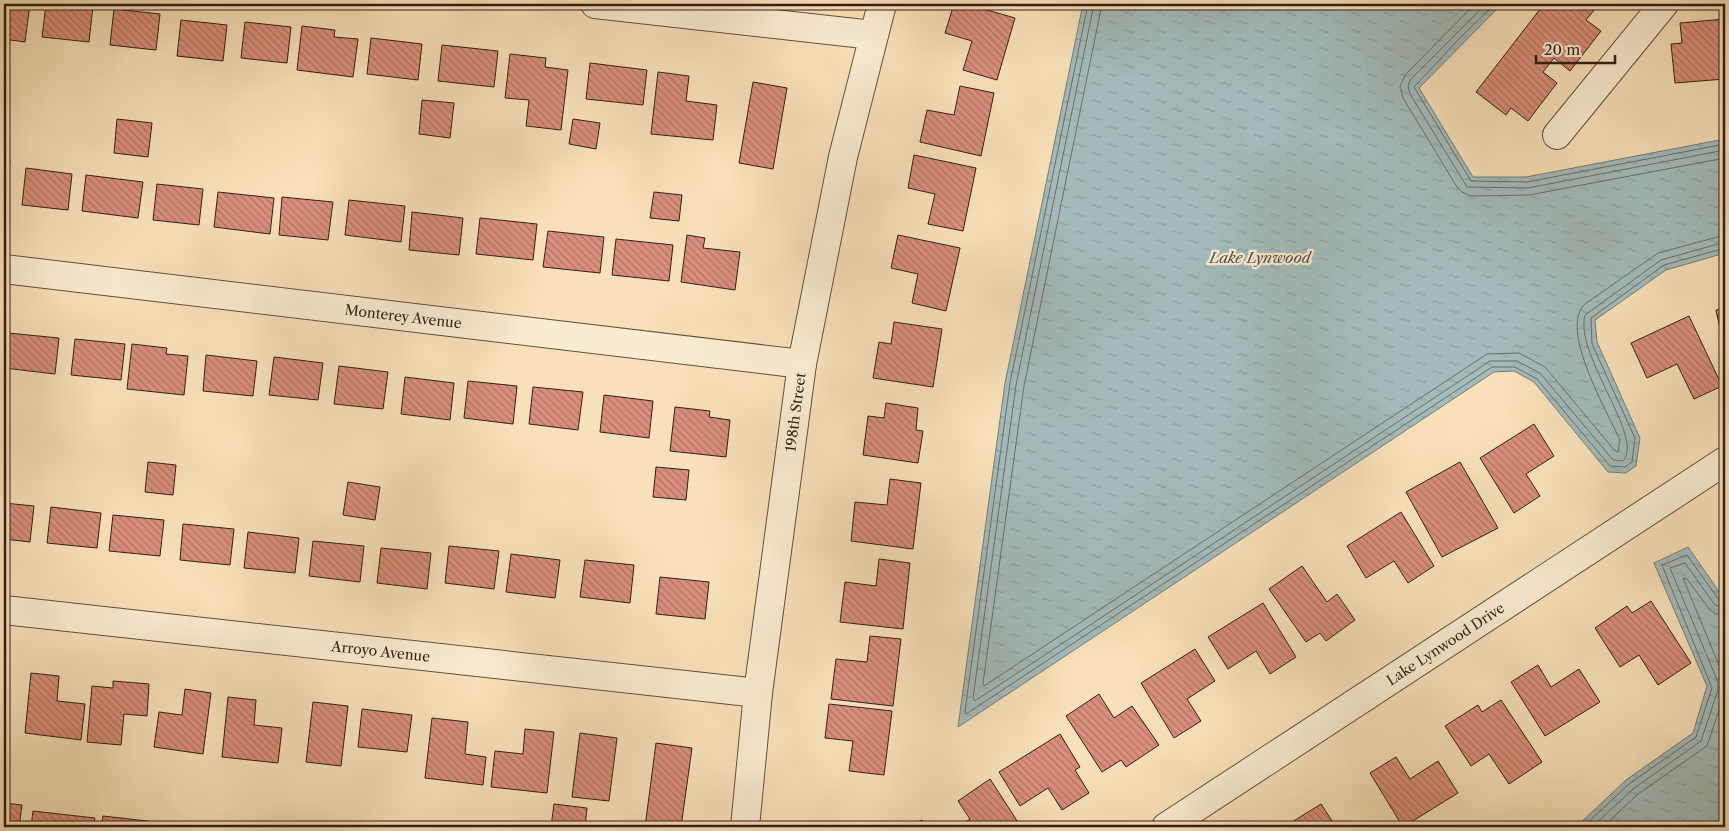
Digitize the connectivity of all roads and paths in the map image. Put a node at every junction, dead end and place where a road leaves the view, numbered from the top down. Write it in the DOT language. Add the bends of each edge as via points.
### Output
graph roads {
  1 [pos="595,4"];
  2 [pos="882,4"];
  3 [pos="1664,4"];
  4 [pos="873,35"];
  5 [pos="1557,135"];
  6 [pos="4,269"];
  7 [pos="802,364"];
  8 [pos="1725,461"];
  9 [pos="4,610"];
  10 [pos="758,693"];
  11 [pos="1170,826"];
  12 [pos="745,827"];
  1 -- 4 [label="street"];
  2 -- 4 [label="street, 198th Street"];
  3 -- 5 [label="street"];
  4 -- 7 [label="street, 198th Street" via="843,157"];
  6 -- 7 [label="street, Monterey Avenue"];
  7 -- 10 [label="street, 198th Street"];
  8 -- 11 [label="street, Lake Lynwood Drive"];
  9 -- 10 [label="street, Arroyo Avenue"];
  10 -- 12 [label="street, 198th Street"];
}
